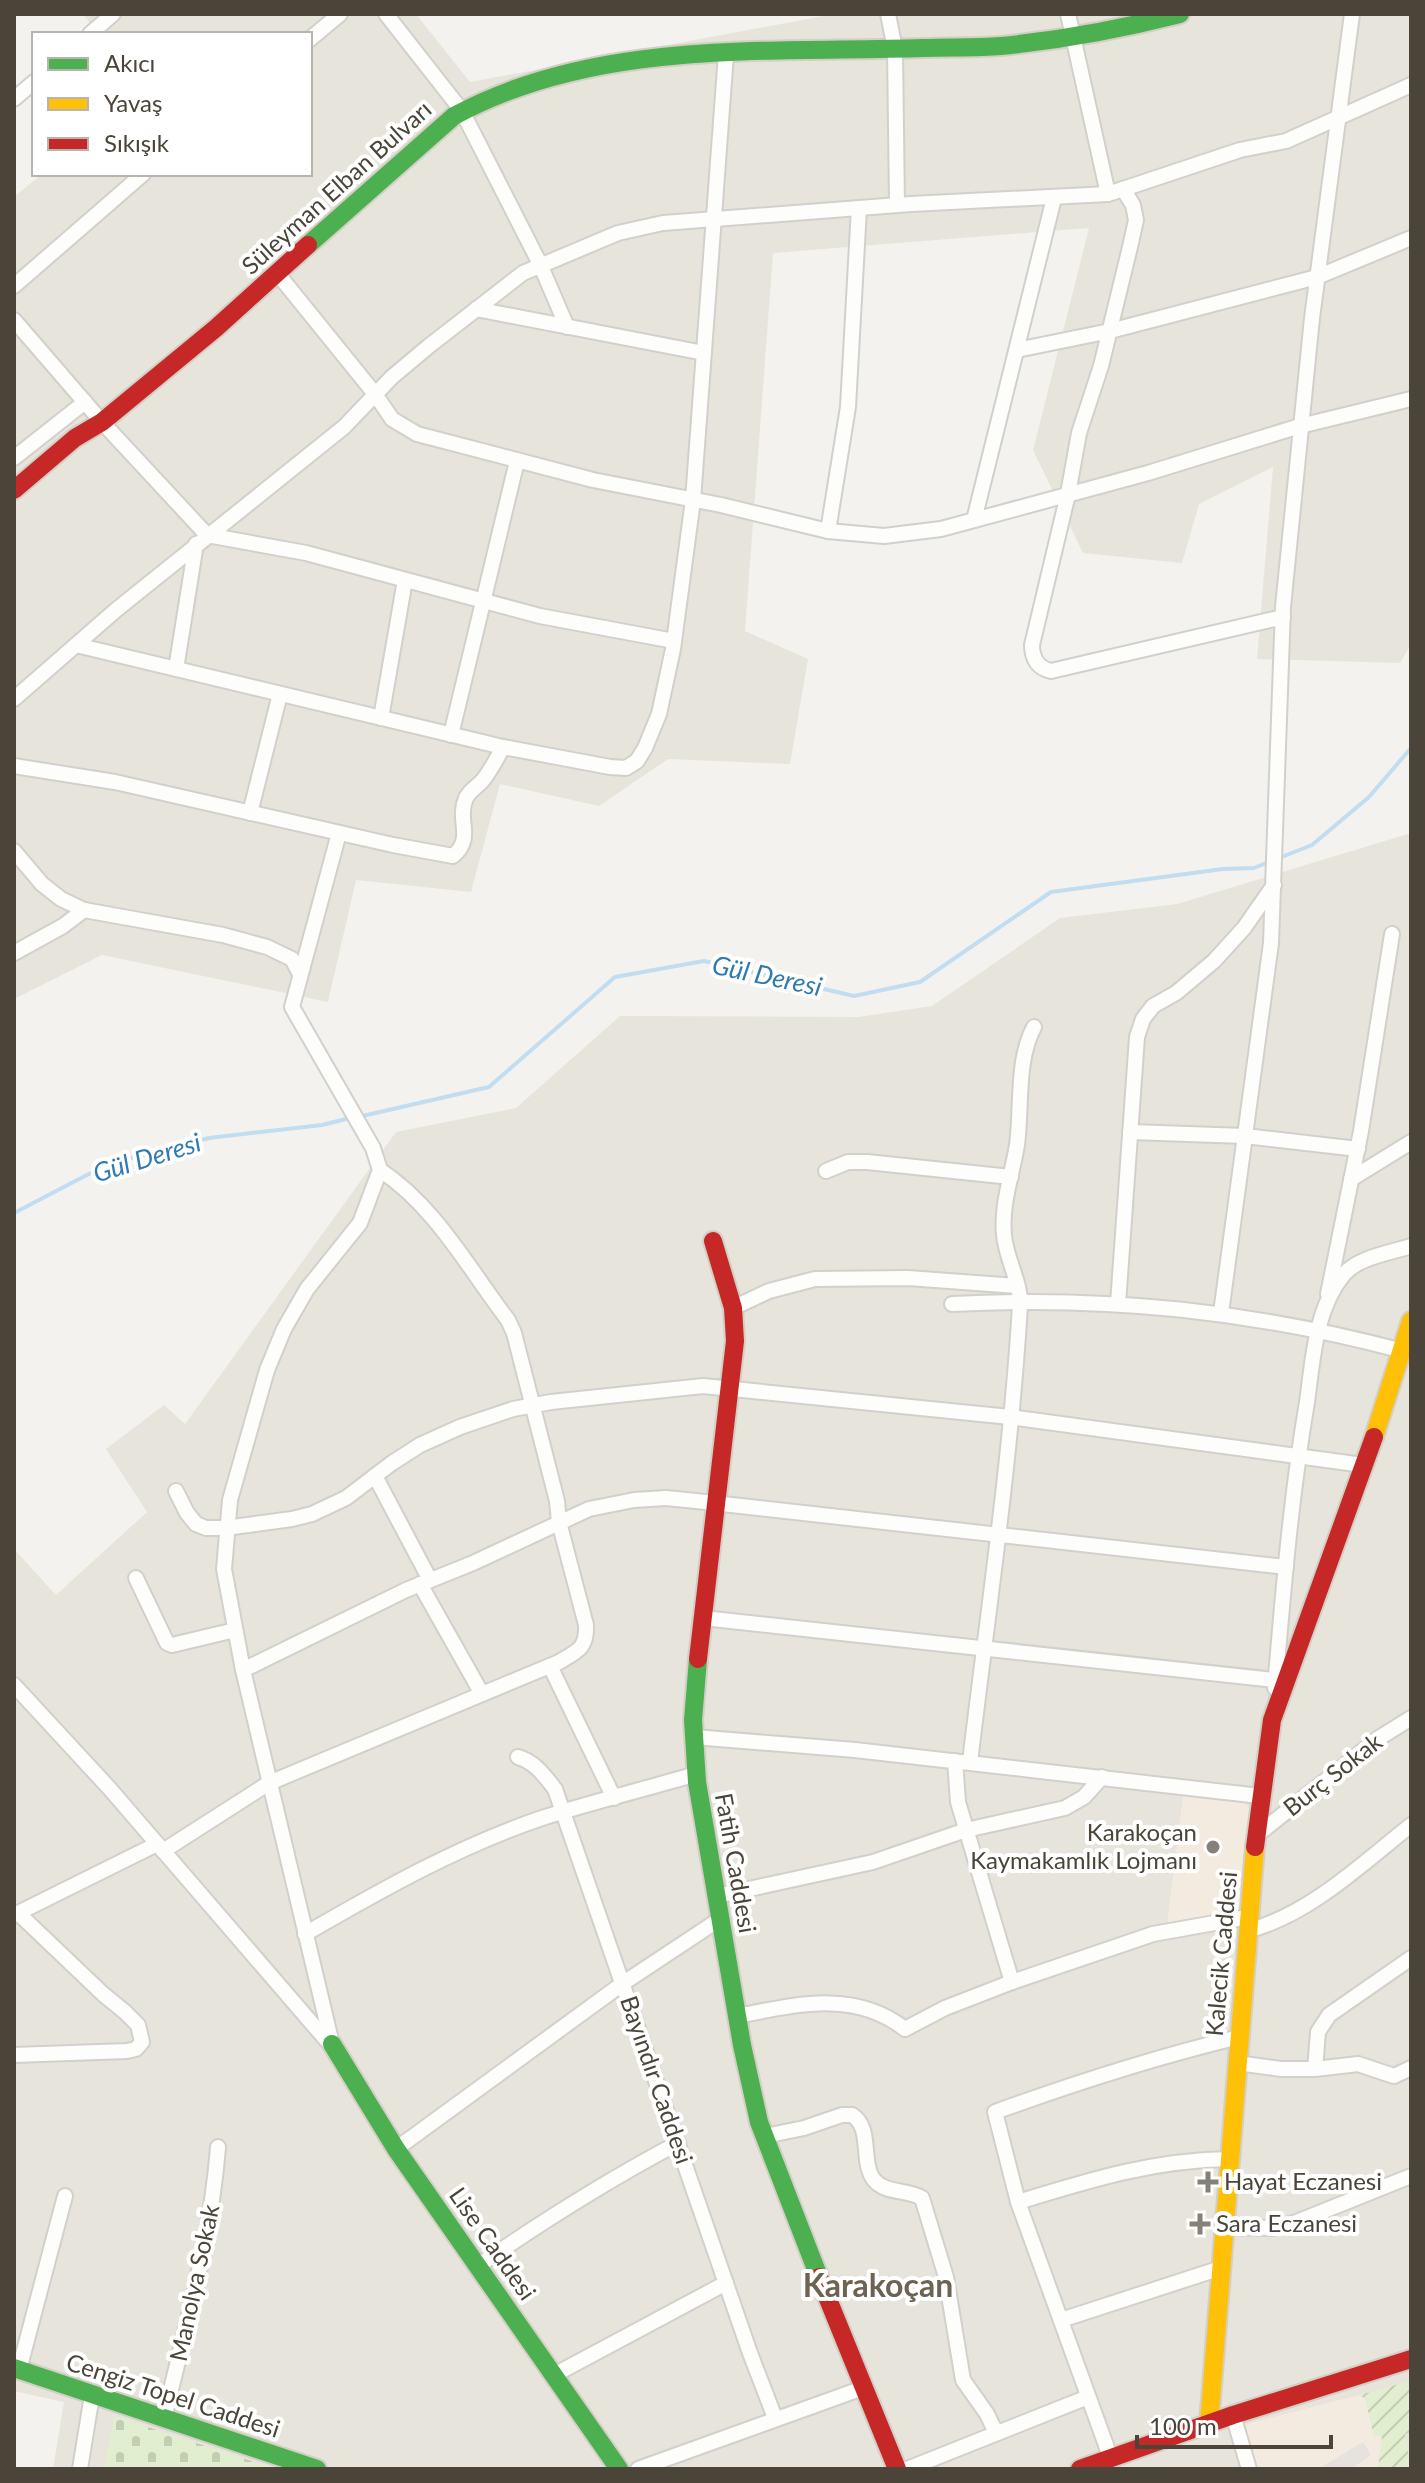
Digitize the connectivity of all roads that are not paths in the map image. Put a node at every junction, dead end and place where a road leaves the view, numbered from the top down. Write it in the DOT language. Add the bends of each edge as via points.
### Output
graph roads {
  1 [pos="113,14"];
  2 [pos="340,14"];
  3 [pos="386,14"];
  4 [pos="888,14"];
  5 [pos="1068,14"];
  6 [pos="1180,14"];
  7 [pos="1352,14"];
  8 [pos="92,32"];
  9 [pos="1071,36"];
  10 [pos="312,37"];
  11 [pos="895,49"];
  12 [pos="726,54"];
  13 [pos="32,84"];
  14 [pos="1411,85"];
  15 [pos="14,99"];
  16 [pos="462,111"];
  17 [pos="1340,116"];
  18 [pos="141,176"];
  19 [pos="1123,189"];
  20 [pos="1108,194"];
  21 [pos="1054,198"];
  22 [pos="897,205"];
  23 [pos="859,208"];
  24 [pos="714,218"];
  25 [pos="1411,238"];
  26 [pos="540,264"];
  27 [pos="277,273"];
  28 [pos="1317,277"];
  29 [pos="14,286"];
  30 [pos="476,309"];
  31 [pos="14,320"];
  32 [pos="567,327"];
  33 [pos="1110,331"];
  34 [pos="1017,350"];
  35 [pos="704,353"];
  36 [pos="375,394"];
  37 [pos="1411,399"];
  38 [pos="85,402"];
  39 [pos="102,422"];
  40 [pos="1300,426"];
  41 [pos="14,458"];
  42 [pos="517,461"];
  43 [pos="14,490"];
  44 [pos="1068,494"];
  45 [pos="693,500"];
  46 [pos="974,520"];
  47 [pos="828,531"];
  48 [pos="201,540"];
  49 [pos="405,580"];
  50 [pos="483,600"];
  51 [pos="1283,617"];
  52 [pos="674,641"];
  53 [pos="76,645"];
  54 [pos="176,669"];
  55 [pos="280,694"];
  56 [pos="14,699"];
  57 [pos="381,718"];
  58 [pos="451,735"];
  59 [pos="503,747"];
  60 [pos="14,766"];
  61 [pos="250,813"];
  62 [pos="339,833"];
  63 [pos="14,851"];
  64 [pos="1274,885"];
  65 [pos="84,910"];
  66 [pos="1392,934"];
  67 [pos="14,953"];
  68 [pos="300,974"];
  69 [pos="1034,1027"];
  70 [pos="1130,1132"];
  71 [pos="1245,1136"];
  72 [pos="1411,1142"];
  73 [pos="1358,1149"];
  74 [pos="380,1170"];
  75 [pos="826,1171"];
  76 [pos="1011,1177"];
  77 [pos="1351,1179"];
  78 [pos="713,1241"];
  79 [pos="1411,1246"];
  80 [pos="1019,1293"];
  81 [pos="952,1304"];
  82 [pos="1118,1304"];
  83 [pos="1325,1306"];
  84 [pos="733,1308"];
  85 [pos="1221,1313"];
  86 [pos="1411,1321"];
  87 [pos="1318,1330"];
  88 [pos="1404,1360"];
  89 [pos="729,1387"];
  90 [pos="532,1405"];
  91 [pos="1010,1417"];
  92 [pos="1298,1455"];
  93 [pos="1363,1465"];
  94 [pos="375,1476"];
  95 [pos="176,1491"];
  96 [pos="716,1504"];
  97 [pos="559,1522"];
  98 [pos="226,1528"];
  99 [pos="997,1534"];
  100 [pos="1286,1567"];
  101 [pos="136,1578"];
  102 [pos="425,1582"];
  103 [pos="703,1618"];
  104 [pos="235,1630"];
  105 [pos="984,1648"];
  106 [pos="550,1666"];
  107 [pos="243,1670"];
  108 [pos="1275,1680"];
  109 [pos="14,1685"];
  110 [pos="482,1694"];
  111 [pos="1411,1718"];
  112 [pos="1272,1720"];
  113 [pos="694,1737"];
  114 [pos="518,1757"];
  115 [pos="963,1762"];
  116 [pos="696,1774"];
  117 [pos="1102,1777"];
  118 [pos="269,1783"];
  119 [pos="1260,1796"];
  120 [pos="614,1798"];
  121 [pos="563,1812"];
  122 [pos="1411,1825"];
  123 [pos="966,1830"];
  124 [pos="1257,1835"];
  125 [pos="160,1848"];
  126 [pos="717,1896"];
  127 [pos="16,1914"];
  128 [pos="720,1919"];
  129 [pos="1248,1924"];
  130 [pos="305,1934"];
  131 [pos="1411,1958"];
  132 [pos="1012,1982"];
  133 [pos="622,1984"];
  134 [pos="737,2016"];
  135 [pos="1239,2037"];
  136 [pos="333,2047"];
  137 [pos="14,2055"];
  138 [pos="1237,2063"];
  139 [pos="1411,2068"];
  140 [pos="1315,2069"];
  141 [pos="765,2136"];
  142 [pos="678,2143"];
  143 [pos="218,2147"];
  144 [pos="396,2149"];
  145 [pos="1230,2159"];
  146 [pos="1411,2176"];
  147 [pos="65,2196"];
  148 [pos="1018,2202"];
  149 [pos="1224,2227"];
  150 [pos="478,2266"];
  151 [pos="1221,2268"];
  152 [pos="726,2283"];
  153 [pos="1061,2320"];
  154 [pos="1411,2359"];
  155 [pos="16,2369"];
  156 [pos="554,2375"];
  157 [pos="863,2388"];
  158 [pos="92,2395"];
  159 [pos="1088,2397"];
  160 [pos="1233,2415"];
  161 [pos="775,2418"];
  162 [pos="164,2419"];
  163 [pos="1209,2423"];
  164 [pos="996,2433"];
  165 [pos="1140,2449"];
  166 [pos="1119,2461"];
  167 [pos="80,2469"];
  168 [pos="317,2469"];
  169 [pos="619,2469"];
  170 [pos="638,2469"];
  171 [pos="897,2469"];
  172 [pos="907,2469"];
  173 [pos="1080,2469"];
  174 [pos="1146,2469"];
  175 [pos="1249,2469"];
  1 -- 8 [label="street"];
  2 -- 10 [label="street"];
  3 -- 16 [label="street"];
  4 -- 11 [label="street"];
  5 -- 9 [label="street"];
  6 -- 9 [label="street, Süleyman Elban Bulvarı"];
  7 -- 17 [label="street"];
  9 -- 11 [label="street, Süleyman Elban Bulvarı" via="1000,46"];
  9 -- 20 [label="street"];
  11 -- 12 [label="street, Süleyman Elban Bulvarı"];
  11 -- 22 [label="street"];
  12 -- 16 [label="street, Süleyman Elban Bulvarı" via="624,60 576,69"];
  12 -- 24 [label="street"];
  13 -- 15 [label="street"];
  14 -- 17 [label="street"];
  16 -- 26 [label="street"];
  16 -- 27 [label="street, Süleyman Elban Bulvarı"];
  17 -- 19 [label="street" via="1286,141 1240,150"];
  17 -- 28 [label="street"];
  18 -- 29 [label="street"];
  19 -- 20 [label="street"];
  19 -- 33 [label="street" via="1136,220"];
  20 -- 21 [label="street"];
  21 -- 22 [label="street"];
  21 -- 34 [label="street"];
  22 -- 23 [label="street"];
  23 -- 24 [label="street"];
  23 -- 47 [label="street" via="848,407"];
  24 -- 26 [label="street" via="618,233"];
  24 -- 35 [label="street"];
  25 -- 28 [label="street"];
  26 -- 30 [label="street"];
  26 -- 32 [label="street"];
  27 -- 36 [label="street"];
  27 -- 39 [label="street, Süleyman Elban Bulvarı"];
  28 -- 33 [label="street"];
  28 -- 40 [label="street"];
  30 -- 32 [label="street"];
  30 -- 36 [label="street"];
  31 -- 38 [label="street"];
  32 -- 35 [label="street"];
  33 -- 34 [label="street"];
  33 -- 44 [label="street" via="1079,433"];
  34 -- 46 [label="street"];
  35 -- 45 [label="street"];
  36 -- 42 [label="street" via="392,419 417,434"];
  36 -- 48 [label="street" via="344,427"];
  37 -- 40 [label="street"];
  38 -- 39 [label="street"];
  38 -- 41 [label="street"];
  39 -- 43 [label="street, Süleyman Elban Bulvarı"];
  39 -- 48 [label="street"];
  40 -- 44 [label="street"];
  40 -- 51 [label="street"];
  42 -- 45 [label="street"];
  42 -- 50 [label="street"];
  44 -- 46 [label="street"];
  44 -- 51 [label="street" via="1032,645 1035,662 1045,670"];
  45 -- 47 [label="street"];
  45 -- 52 [label="street"];
  46 -- 47 [label="street" via="905,535"];
  48 -- 49 [label="street" via="306,553"];
  48 -- 53 [label="street"];
  48 -- 54 [label="street"];
  49 -- 50 [label="street"];
  49 -- 57 [label="street"];
  50 -- 52 [label="street"];
  50 -- 58 [label="street"];
  51 -- 64 [label="street"];
  52 -- 59 [label="street" via="659,714 637,761 626,768"];
  53 -- 54 [label="street"];
  53 -- 56 [label="street"];
  54 -- 55 [label="street"];
  55 -- 57 [label="street"];
  55 -- 61 [label="street"];
  57 -- 58 [label="street"];
  58 -- 59 [label="street"];
  59 -- 62 [label="street" via="466,797 465,837 453,856"];
  60 -- 61 [label="street" via="115,782"];
  61 -- 62 [label="street"];
  62 -- 68 [label="street"];
  63 -- 65 [label="street" via="42,884"];
  64 -- 70 [label="street" via="1214,961 1143,1019"];
  64 -- 71 [label="street"];
  65 -- 67 [label="street"];
  65 -- 68 [label="street" via="267,947 292,959"];
  66 -- 73 [label="street"];
  68 -- 74 [label="street" via="292,1007 373,1148"];
  69 -- 76 [label="street" via="1024,1045"];
  70 -- 71 [label="street"];
  70 -- 82 [label="street"];
  71 -- 73 [label="street"];
  71 -- 85 [label="street"];
  72 -- 77 [label="street"];
  73 -- 77 [label="street"];
  74 -- 90 [label="street" via="430,1214 508,1320"];
  74 -- 98 [label="street" via="360,1223 307,1289 278,1343 250,1423"];
  75 -- 76 [label="street" via="848,1162 867,1162"];
  76 -- 80 [label="street" via="1004,1232"];
  77 -- 83 [label="street"];
  78 -- 84 [label="street, Fatih Caddesi"];
  79 -- 83 [label="street" via="1347,1271"];
  80 -- 81 [label="street"];
  80 -- 82 [label="street"];
  80 -- 84 [label="street" via="908,1278 815,1279 769,1291"];
  80 -- 91 [label="street"];
  82 -- 85 [label="street"];
  83 -- 87 [label="street"];
  84 -- 89 [label="street, Fatih Caddesi"];
  85 -- 87 [label="street"];
  86 -- 88 [label="street, Kalecik Caddesi"];
  87 -- 88 [label="street"];
  87 -- 92 [label="street"];
  88 -- 93 [label="street, Kalecik Caddesi"];
  89 -- 90 [label="street"];
  89 -- 91 [label="street"];
  89 -- 96 [label="street, Fatih Caddesi"];
  90 -- 94 [label="street" via="420,1445"];
  90 -- 97 [label="street"];
  91 -- 92 [label="street"];
  91 -- 99 [label="street"];
  92 -- 93 [label="street"];
  92 -- 100 [label="street"];
  93 -- 112 [label="street, Kalecik Caddesi"];
  94 -- 98 [label="street" via="312,1514"];
  94 -- 102 [label="street"];
  95 -- 98 [label="street" via="196,1524"];
  96 -- 97 [label="street" via="634,1500 589,1509"];
  96 -- 99 [label="street"];
  96 -- 103 [label="street, Fatih Caddesi"];
  97 -- 102 [label="street"];
  97 -- 106 [label="street" via="587,1638 579,1651"];
  98 -- 104 [label="street" via="224,1569"];
  99 -- 100 [label="street"];
  99 -- 105 [label="street"];
  100 -- 108 [label="street"];
  101 -- 104 [label="street" via="167,1643"];
  102 -- 107 [label="street"];
  102 -- 110 [label="street"];
  103 -- 105 [label="street"];
  103 -- 113 [label="street, Fatih Caddesi"];
  104 -- 107 [label="street"];
  105 -- 108 [label="street"];
  105 -- 115 [label="street"];
  106 -- 110 [label="street"];
  106 -- 120 [label="street"];
  107 -- 118 [label="street"];
  108 -- 112 [label="street"];
  109 -- 125 [label="street"];
  110 -- 118 [label="street"];
  111 -- 124 [label="street, Burç Sokak"];
  112 -- 119 [label="street, Kalecik Caddesi"];
  113 -- 115 [label="street"];
  113 -- 116 [label="street, Fatih Caddesi"];
  114 -- 121 [label="street, Bayındır Caddesi" via="541,1771"];
  115 -- 117 [label="street"];
  115 -- 123 [label="street" via="958,1802"];
  116 -- 120 [label="street"];
  116 -- 126 [label="street, Fatih Caddesi"];
  117 -- 119 [label="street"];
  117 -- 123 [label="street" via="1065,1808"];
  118 -- 125 [label="street"];
  118 -- 130 [label="street"];
  119 -- 124 [label="street, Kalecik Caddesi"];
  120 -- 121 [label="street"];
  121 -- 130 [label="street" via="399,1880"];
  121 -- 133 [label="street, Bayındır Caddesi"];
  122 -- 129 [label="street" via="1316,1898 1273,1924"];
  123 -- 126 [label="street" via="873,1862"];
  123 -- 132 [label="street"];
  124 -- 129 [label="street, Kalecik Caddesi"];
  125 -- 127 [label="street"];
  125 -- 136 [label="street"];
  126 -- 128 [label="street, Fatih Caddesi"];
  127 -- 137 [label="street" via="138,2025 142,2042 127,2051"];
  128 -- 133 [label="street"];
  128 -- 134 [label="street, Fatih Caddesi"];
  129 -- 132 [label="street" via="1153,1934"];
  129 -- 135 [label="street, Kalecik Caddesi"];
  130 -- 136 [label="street"];
  131 -- 140 [label="street" via="1329,2015 1318,2032"];
  132 -- 134 [label="street" via="905,2029 870,2009 843,2003"];
  133 -- 142 [label="street, Bayındır Caddesi"];
  133 -- 144 [label="street"];
  134 -- 141 [label="street, Fatih Caddesi"];
  135 -- 138 [label="street, Kalecik Caddesi"];
  135 -- 148 [label="street" via="1097,2075 995,2112"];
  136 -- 144 [label="street, Lise Caddesi"];
  138 -- 140 [label="street"];
  138 -- 145 [label="street, Kalecik Caddesi"];
  139 -- 140 [label="street" via="1394,2076 1358,2064"];
  141 -- 157 [label="street, Fatih Caddesi"];
  141 -- 164 [label="street" via="852,2115 861,2124 875,2180 922,2198 946,2277 963,2380"];
  142 -- 150 [label="street" via="553,2214"];
  142 -- 152 [label="street, Bayındır Caddesi"];
  143 -- 162 [label="street, Manolya Sokak" via="208,2231"];
  144 -- 150 [label="street, Lise Caddesi"];
  145 -- 148 [label="street" via="1137,2167"];
  145 -- 149 [label="street, Kalecik Caddesi"];
  146 -- 149 [label="street" via="1294,2223"];
  147 -- 155 [label="street"];
  148 -- 153 [label="street"];
  149 -- 151 [label="street, Kalecik Caddesi"];
  150 -- 156 [label="street, Lise Caddesi"];
  151 -- 153 [label="street"];
  151 -- 163 [label="street, Kalecik Caddesi"];
  152 -- 156 [label="street"];
  152 -- 161 [label="street, Bayındır Caddesi"];
  153 -- 159 [label="street"];
  154 -- 160 [label="street"];
  155 -- 158 [label="street, Cengiz Topel Caddesi"];
  156 -- 169 [label="street, Lise Caddesi"];
  157 -- 161 [label="street"];
  157 -- 171 [label="street, Fatih Caddesi"];
  158 -- 162 [label="street, Cengiz Topel Caddesi"];
  158 -- 167 [label="street"];
  159 -- 164 [label="street"];
  159 -- 166 [label="street"];
  160 -- 163 [label="street"];
  160 -- 175 [label="street"];
  161 -- 170 [label="street"];
  162 -- 168 [label="street, Cengiz Topel Caddesi"];
  163 -- 165 [label="street"];
  164 -- 172 [label="street"];
  165 -- 166 [label="street"];
  165 -- 174 [label="street"];
  166 -- 173 [label="street"];
}
